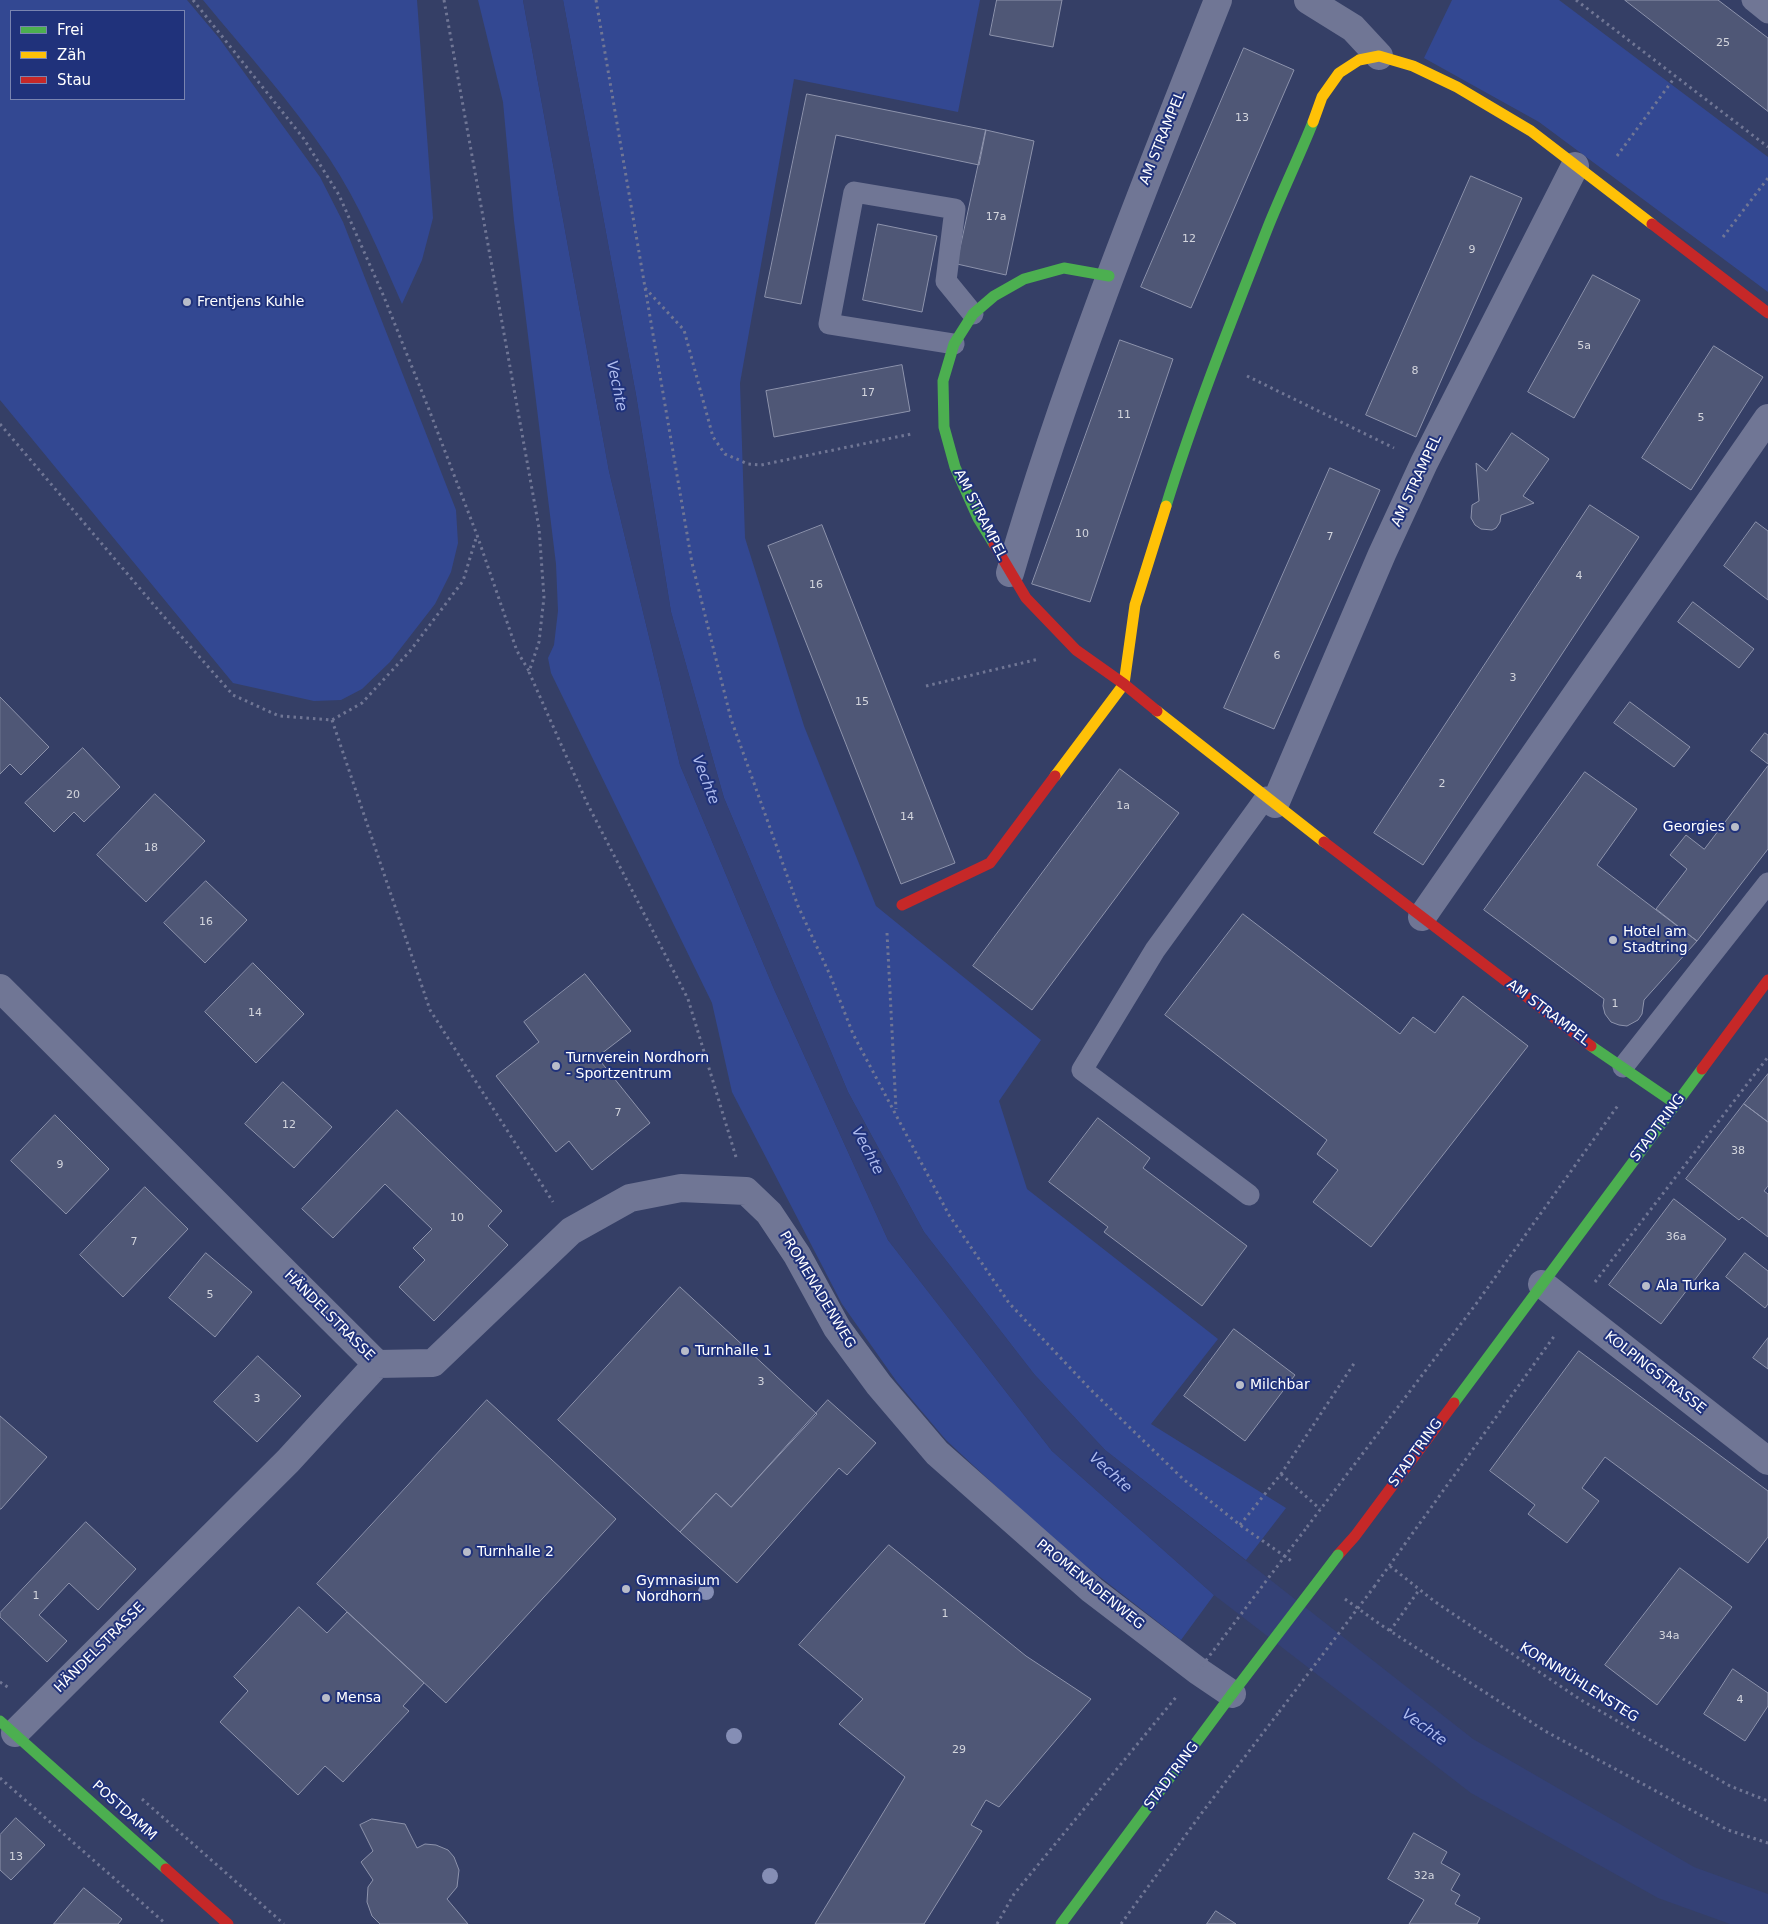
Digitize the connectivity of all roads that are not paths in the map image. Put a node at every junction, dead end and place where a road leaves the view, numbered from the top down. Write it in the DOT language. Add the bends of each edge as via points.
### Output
graph roads {
  1 [pos="1218,0"];
  2 [pos="1308,0"];
  3 [pos="1752,0"];
  4 [pos="1768,13"];
  5 [pos="1379,56"];
  6 [pos="1575,166"];
  7 [pos="1108,276"];
  8 [pos="1768,313"];
  9 [pos="973,314"];
  10 [pos="954,344"];
  11 [pos="1768,418"];
  12 [pos="1010,573"];
  13 [pos="1124,684"];
  14 [pos="1271,800"];
  15 [pos="1768,883"];
  16 [pos="902,905"];
  17 [pos="1422,917"];
  18 [pos="1768,980"];
  19 [pos="0,988"];
  20 [pos="1622,1067"];
  21 [pos="1676,1104"];
  22 [pos="1249,1195"];
  23 [pos="1542,1284"];
  24 [pos="377,1364"];
  25 [pos="1768,1461"];
  26 [pos="1232,1694"];
  27 [pos="8,1727"];
  28 [pos="228,1924"];
  29 [pos="1061,1924"];
  1 -- 7 [label="street, AM STRAMPEL"];
  2 -- 5 [label="street" via="1353,28"];
  3 -- 4 [label="lane"];
  5 -- 6 [label="street" via="1413,66 1456,87 1531,131"];
  5 -- 13 [label="street" via="1360,60 1339,73 1322,97 1269,225 1181,458 1135,605"];
  6 -- 8 [label="street"];
  6 -- 14 [label="street, AM STRAMPEL" via="1424,463"];
  7 -- 9 [label="street, AM STRAMPEL" via="1064,268 1024,279 994,296"];
  7 -- 12 [label="street, AM STRAMPEL" via="1035,488"];
  9 -- 10 [label="street, AM STRAMPEL"];
  9 -- 10 [label="lane" via="946,281 955,209 854,192 829,324"];
  10 -- 12 [label="street, AM STRAMPEL" via="943,382 944,428 955,467 978,518"];
  11 -- 17 [label="street"];
  12 -- 13 [label="street, AM STRAMPEL" via="1026,598 1076,650"];
  13 -- 14 [label="street, AM STRAMPEL"];
  13 -- 16 [label="street" via="990,863"];
  14 -- 17 [label="street, AM STRAMPEL"];
  14 -- 22 [label="lane" via="1155,950 1082,1070"];
  15 -- 20 [label="lane"];
  17 -- 20 [label="street, AM STRAMPEL"];
  18 -- 21 [label="street, STADTRING"];
  19 -- 24 [label="street, HÄNDELSTRASSE"];
  20 -- 21 [label="street, AM STRAMPEL"];
  21 -- 23 [label="street, STADTRING"];
  23 -- 25 [label="street, KOLPINGSTRASSE"];
  23 -- 26 [label="street, STADTRING, bridge" via="1355,1536"];
  24 -- 26 [label="street, PROMENADENWEG" via="433,1364 572,1231 630,1198 681,1188 746,1192 769,1213 798,1255 837,1328 879,1385 937,1453 1092,1590 1195,1674"];
  24 -- 27 [label="street, HÄNDELSTRASSE" via="288,1461"];
  26 -- 29 [label="street, STADTRING"];
  27 -- 28 [label="street, POSTDAMM"];
}
